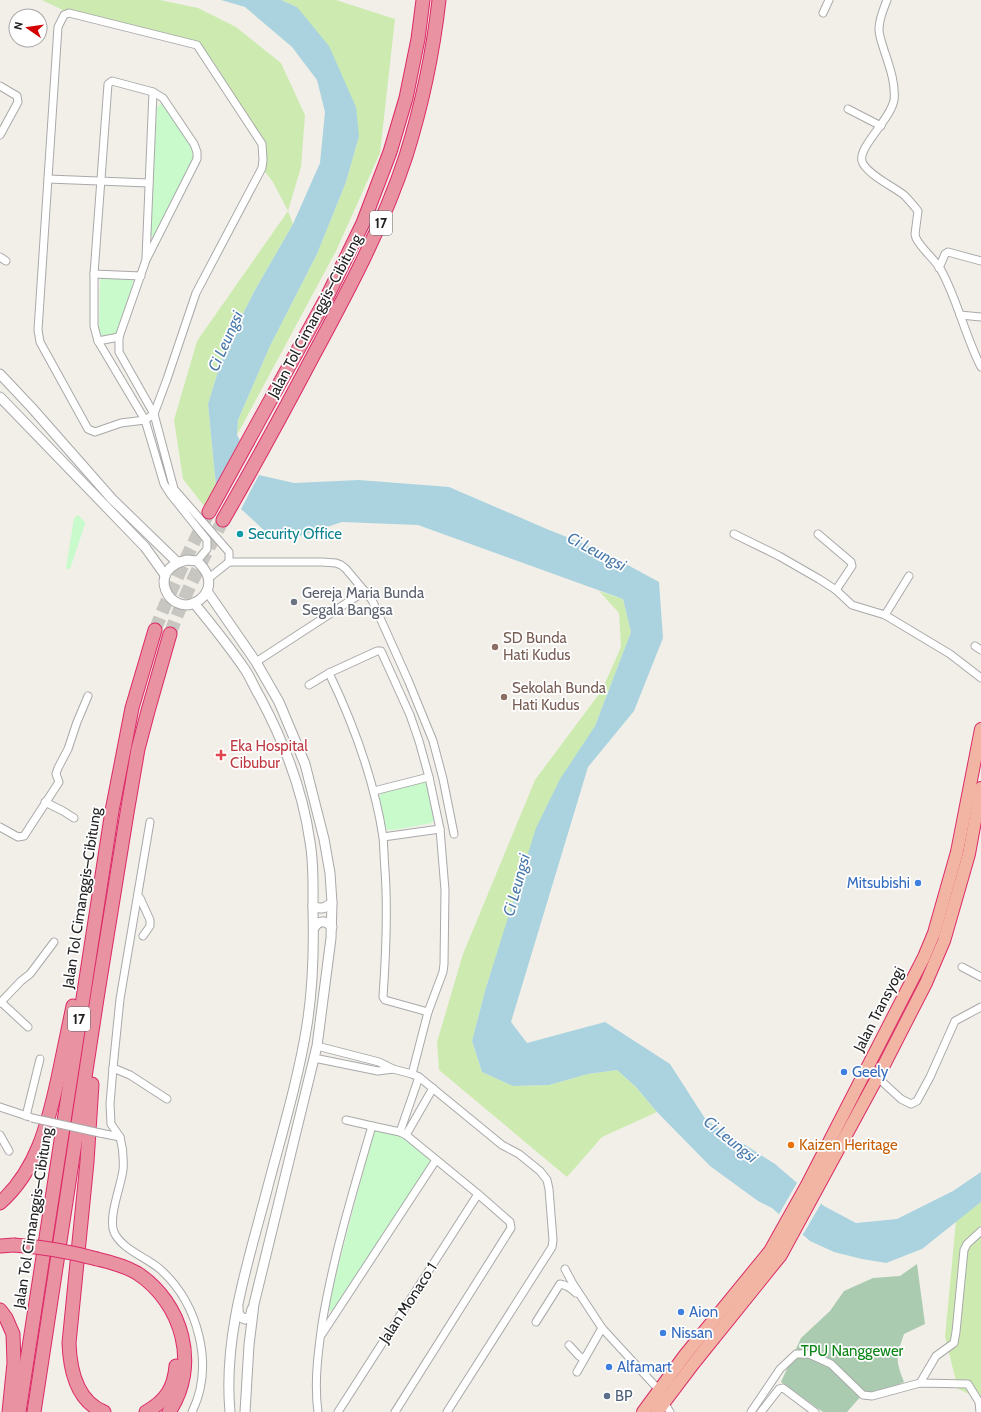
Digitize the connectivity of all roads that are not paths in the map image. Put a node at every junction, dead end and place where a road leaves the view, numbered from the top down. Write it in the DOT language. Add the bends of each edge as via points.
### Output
graph roads {
  1 [pos="423,0"];
  2 [pos="439,0"];
  3 [pos="829,0"];
  4 [pos="887,0"];
  5 [pos="823,13"];
  6 [pos="0,86"];
  7 [pos="153,92"];
  8 [pos="848,109"];
  9 [pos="881,126"];
  10 [pos="0,135"];
  11 [pos="48,179"];
  12 [pos="101,182"];
  13 [pos="149,183"];
  14 [pos="146,260"];
  15 [pos="981,262"];
  16 [pos="939,268"];
  17 [pos="94,274"];
  18 [pos="141,276"];
  19 [pos="960,314"];
  20 [pos="981,317"];
  21 [pos="119,337"];
  22 [pos="98,342"];
  23 [pos="981,367"];
  24 [pos="0,374"];
  25 [pos="0,397"];
  26 [pos="154,414"];
  27 [pos="145,420"];
  28 [pos="209,512"];
  29 [pos="223,520"];
  30 [pos="734,534"];
  31 [pos="818,534"];
  32 [pos="197,561"];
  33 [pos="177,562"];
  34 [pos="229,562"];
  35 [pos="165,575"];
  36 [pos="909,576"];
  37 [pos="209,578"];
  38 [pos="836,590"];
  39 [pos="207,591"];
  40 [pos="365,591"];
  41 [pos="194,603"];
  42 [pos="885,615"];
  43 [pos="155,630"];
  44 [pos="170,634"];
  45 [pos="256,662"];
  46 [pos="329,674"];
  47 [pos="981,678"];
  48 [pos="309,686"];
  49 [pos="88,696"];
  50 [pos="981,729"];
  51 [pos="977,771"];
  52 [pos="429,777"];
  53 [pos="981,788"];
  54 [pos="374,791"];
  55 [pos="45,802"];
  56 [pos="74,818"];
  57 [pos="150,822"];
  58 [pos="0,827"];
  59 [pos="440,829"];
  60 [pos="454,834"];
  61 [pos="383,837"];
  62 [pos="102,875"];
  63 [pos="141,898"];
  64 [pos="332,903"];
  65 [pos="313,906"];
  66 [pos="332,927"];
  67 [pos="314,928"];
  68 [pos="143,936"];
  69 [pos="54,942"];
  70 [pos="962,967"];
  71 [pos="981,977"];
  72 [pos="98,992"];
  73 [pos="0,1002"];
  74 [pos="981,1007"];
  75 [pos="428,1012"];
  76 [pos="28,1026"];
  77 [pos="317,1046"];
  78 [pos="356,1056"];
  79 [pos="314,1058"];
  80 [pos="40,1059"];
  81 [pos="354,1067"];
  82 [pos="113,1068"];
  83 [pos="393,1068"];
  84 [pos="412,1074"];
  85 [pos="419,1077"];
  86 [pos="877,1077"];
  87 [pos="433,1088"];
  88 [pos="167,1098"];
  89 [pos="0,1107"];
  90 [pos="29,1117"];
  91 [pos="346,1120"];
  92 [pos="372,1126"];
  93 [pos="403,1133"];
  94 [pos="0,1136"];
  95 [pos="120,1137"];
  96 [pos="9,1151"];
  97 [pos="436,1160"];
  98 [pos="812,1188"];
  99 [pos="478,1194"];
  100 [pos="0,1203"];
  101 [pos="981,1231"];
  102 [pos="787,1234"];
  103 [pos="0,1246"];
  104 [pos="14,1250"];
  105 [pos="0,1255"];
  106 [pos="97,1262"];
  107 [pos="565,1269"];
  108 [pos="238,1300"];
  109 [pos="254,1304"];
  110 [pos="0,1310"];
  111 [pos="536,1322"];
  112 [pos="600,1331"];
  113 [pos="320,1336"];
  114 [pos="569,1345"];
  115 [pos="584,1359"];
  116 [pos="577,1372"];
  117 [pos="920,1383"];
  118 [pos="659,1390"];
  119 [pos="664,1409"];
  120 [pos="10,1412"];
  121 [pos="19,1412"];
  122 [pos="34,1412"];
  123 [pos="104,1412"];
  124 [pos="146,1412"];
  125 [pos="169,1412"];
  126 [pos="192,1412"];
  127 [pos="230,1412"];
  128 [pos="245,1412"];
  129 [pos="318,1412"];
  130 [pos="338,1412"];
  131 [pos="395,1412"];
  132 [pos="447,1412"];
  133 [pos="643,1412"];
  134 [pos="751,1412"];
  135 [pos="761,1412"];
  136 [pos="815,1412"];
  137 [pos="980,1412"];
  1 -- 28 [label="highway, Jalan Tol Cimanggis–Cibitung / 17" via="406,98 390,152 363,223 327,297"];
  2 -- 29 [label="highway, Jalan Tol Cimanggis–Cibitung / 17" via="434,42 422,100 406,156 378,229 342,304"];
  3 -- 5 [label="street"];
  4 -- 9 [label="street" via="880,17 879,30 894,97 891,111"];
  6 -- 10 [label="street" via="18,96 18,102"];
  7 -- 12 [label="street" via="112,81 108,84"];
  7 -- 13 [label="street"];
  7 -- 14 [label="street" via="163,98 194,144 197,159"];
  8 -- 9 [label="street"];
  9 -- 16 [label="street" via="865,148 862,160 868,170 903,195 918,211 916,238"];
  11 -- 12 [label="street"];
  11 -- 26 [label="street" via="58,26 64,15 69,13 197,45 262,144 262,168 196,293"];
  11 -- 27 [label="street" via="38,330 40,342 88,429 95,432"];
  12 -- 13 [label="street"];
  12 -- 17 [label="street"];
  13 -- 14 [label="street"];
  14 -- 18 [label="street"];
  15 -- 16 [label="street" via="948,252 944,254"];
  16 -- 19 [label="street"];
  17 -- 18 [label="street"];
  17 -- 22 [label="street" via="94,326"];
  18 -- 21 [label="street"];
  19 -- 20 [label="street"];
  19 -- 23 [label="street" via="968,340"];
  21 -- 22 [label="street"];
  21 -- 26 [label="street" via="119,352"];
  22 -- 27 [label="street"];
  24 -- 33 [label="street" via="112,499"];
  25 -- 35 [label="street" via="145,547"];
  26 -- 27 [label="street"];
  26 -- 34 [label="street" via="174,489 229,552"];
  27 -- 32 [label="street" via="164,484 207,540 207,549"];
  30 -- 38 [label="street" via="779,556"];
  31 -- 38 [label="street" via="851,562 852,566"];
  32 -- 33 [label="street"];
  32 -- 37 [label="street"];
  33 -- 35 [label="street"];
  34 -- 37 [label="street"];
  34 -- 40 [label="street" via="336,563 346,569"];
  35 -- 41 [label="street" via="165,587 171,598 182,604"];
  36 -- 42 [label="street"];
  37 -- 39 [label="street"];
  38 -- 42 [label="street" via="852,605"];
  39 -- 41 [label="street" via="202,599"];
  39 -- 45 [label="street"];
  40 -- 45 [label="street"];
  40 -- 60 [label="street" via="372,600 402,666 433,741"];
  41 -- 65 [label="street" via="247,673 275,725 289,759 310,842"];
  42 -- 47 [label="street" via="950,654"];
  43 -- 62 [label="highway, Jalan Tol Cimanggis–Cibitung / 17" via="132,708"];
  44 -- 72 [label="highway, Jalan Tol Cimanggis–Cibitung / 17" via="138,749"];
  45 -- 64 [label="street" via="279,702 305,764 324,839"];
  46 -- 48 [label="street"];
  46 -- 52 [label="street" via="381,651 410,714"];
  46 -- 54 [label="street" via="351,722"];
  49 -- 55 [label="street" via="58,768 56,774 59,782"];
  50 -- 51 [label="highway, Jalan Transyogi"];
  51 -- 98 [label="highway, Jalan Transyogi" via="958,852 934,933"];
  52 -- 54 [label="street"];
  52 -- 59 [label="street"];
  53 -- 86 [label="highway, Jalan Transyogi" via="969,854 944,940 926,984"];
  54 -- 61 [label="street"];
  55 -- 56 [label="street"];
  55 -- 58 [label="street" via="24,836 18,837"];
  57 -- 63 [label="street"];
  59 -- 61 [label="street"];
  59 -- 75 [label="street" via="445,890 444,964"];
  61 -- 75 [label="street" via="387,928 383,997 386,1001"];
  62 -- 100 [label="highway" via="49,1118 42,1140 24,1176"];
  62 -- 121 [label="highway, Jalan Tol Cimanggis–Cibitung / 17"];
  63 -- 68 [label="street" via="150,920 150,926"];
  63 -- 82 [label="street" via="133,913"];
  64 -- 65 [label="street" via="324,908"];
  64 -- 66 [label="street"];
  65 -- 67 [label="street"];
  66 -- 67 [label="street" via="322,921"];
  66 -- 77 [label="street"];
  67 -- 108 [label="street" via="312,988 307,1026 294,1087"];
  69 -- 73 [label="street" via="30,974"];
  70 -- 71 [label="street"];
  72 -- 122 [label="highway, Jalan Tol Cimanggis–Cibitung / 17"];
  72 -- 123 [label="highway" via="87,1162 69,1343 70,1363 75,1382 84,1397 96,1409"];
  73 -- 76 [label="street"];
  74 -- 86 [label="street" via="955,1021 917,1101 911,1104 901,1099"];
  75 -- 84 [label="street"];
  77 -- 78 [label="street"];
  77 -- 79 [label="street"];
  78 -- 81 [label="street"];
  78 -- 83 [label="street"];
  79 -- 81 [label="street"];
  79 -- 109 [label="street"];
  80 -- 90 [label="street"];
  81 -- 83 [label="street" via="378,1071"];
  82 -- 88 [label="street" via="130,1075"];
  82 -- 95 [label="street" via="111,1124"];
  83 -- 84 [label="street"];
  84 -- 85 [label="street"];
  85 -- 87 [label="street"];
  85 -- 93 [label="street"];
  86 -- 98 [label="highway, Jalan Transyogi"];
  87 -- 93 [label="street"];
  87 -- 132 [label="street" via="502,1145 519,1154 540,1171 547,1180 549,1189 553,1240 552,1247"];
  89 -- 90 [label="street"];
  90 -- 95 [label="street, bridge"];
  91 -- 92 [label="street"];
  92 -- 93 [label="street"];
  92 -- 113 [label="street" via="337,1254"];
  93 -- 97 [label="street"];
  94 -- 96 [label="street"];
  95 -- 126 [label="street" via="124,1153 123,1170 115,1206 114,1230 118,1239 164,1274 182,1295 190,1310 200,1341 202,1363 198,1394"];
  97 -- 99 [label="street"];
  97 -- 113 [label="street"];
  98 -- 102 [label="highway, Jalan Transyogi"];
  99 -- 130 [label="street, Jalan Monaco 1"];
  99 -- 131 [label="street" via="510,1222 511,1228"];
  101 -- 117 [label="street" via="964,1250 954,1343 936,1356"];
  102 -- 118 [label="highway, Jalan Transyogi" via="685,1355"];
  102 -- 119 [label="highway, Jalan Transyogi" via="772,1267 694,1363"];
  103 -- 104 [label="highway"];
  104 -- 105 [label="highway"];
  104 -- 106 [label="highway"];
  106 -- 124 [label="highway" via="132,1280 160,1304 176,1342 175,1377 169,1394 156,1407"];
  106 -- 125 [label="highway" via="118,1265 136,1273 153,1286 167,1302 178,1322 184,1344 183,1382 177,1400"];
  107 -- 112 [label="street"];
  108 -- 109 [label="street" via="238,1313 245,1319 250,1317"];
  108 -- 127 [label="street" via="231,1342"];
  109 -- 128 [label="street"];
  110 -- 120 [label="highway" via="13,1334 14,1363"];
  111 -- 112 [label="street" via="560,1284 573,1290"];
  112 -- 115 [label="street"];
  112 -- 118 [label="street"];
  113 -- 129 [label="street" via="316,1402"];
  114 -- 115 [label="street"];
  115 -- 116 [label="street"];
  117 -- 134 [label="street" via="872,1396 863,1395 831,1364 809,1354 796,1354 780,1369"];
  117 -- 137 [label="street" via="968,1384 979,1402"];
  118 -- 133 [label="highway, Jalan Transyogi"];
  135 -- 136 [label="street" via="779,1389 783,1388"];
}
